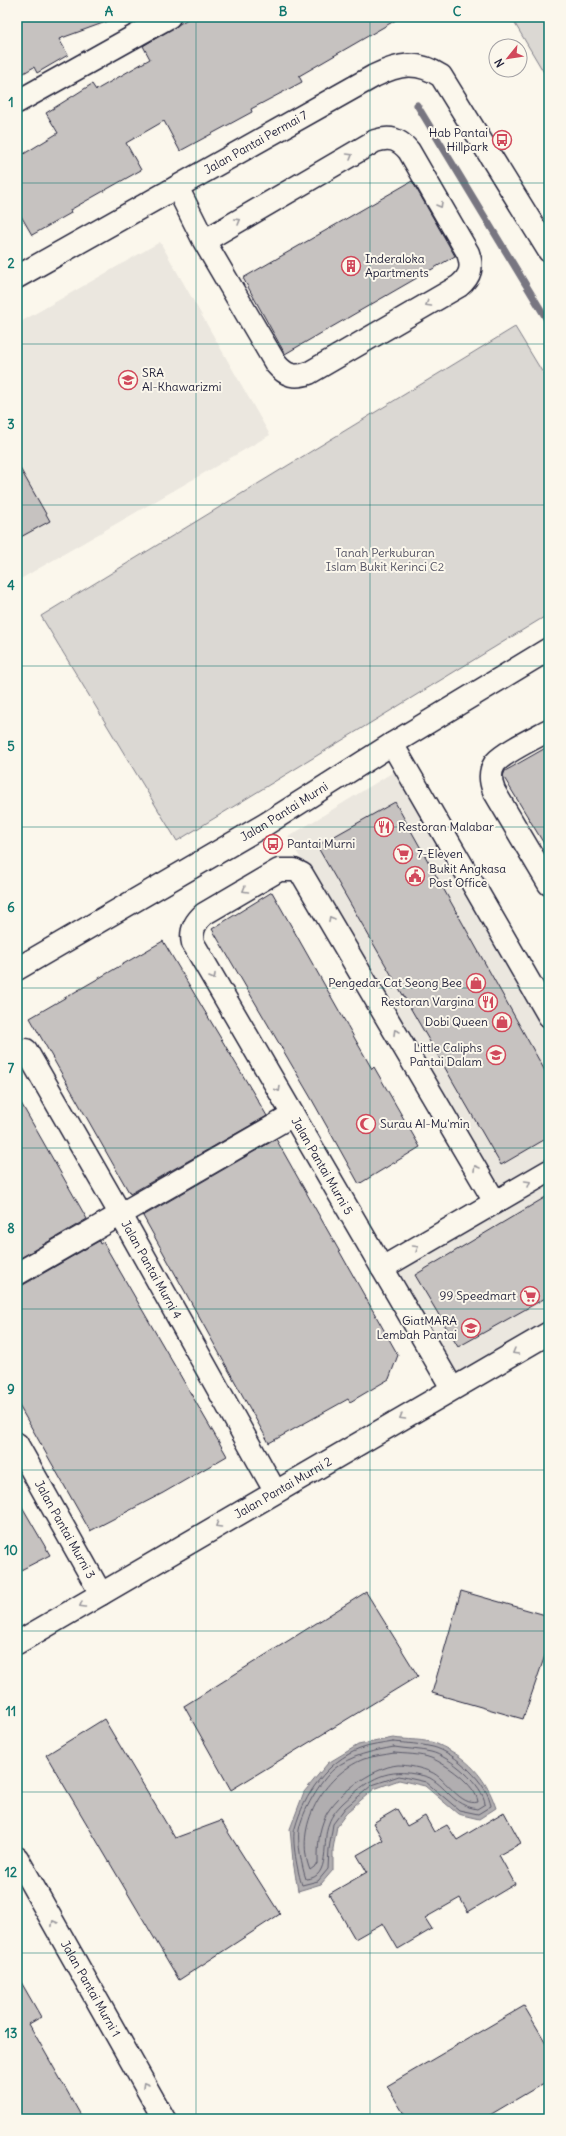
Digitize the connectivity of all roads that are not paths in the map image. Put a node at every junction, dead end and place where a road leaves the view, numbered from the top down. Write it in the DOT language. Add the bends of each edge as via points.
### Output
graph roads {
  1 [pos="169,17"];
  2 [pos="144,23"];
  3 [pos="17,102"];
  4 [pos="177,188"];
  5 [pos="204,241"];
  6 [pos="549,251"];
  7 [pos="17,277"];
  8 [pos="549,649"];
  9 [pos="549,730"];
  10 [pos="392,744"];
  11 [pos="549,884"];
  12 [pos="17,969"];
  13 [pos="549,1016"];
  14 [pos="26,1050"];
  15 [pos="293,1115"];
  16 [pos="549,1171"];
  17 [pos="495,1202"];
  18 [pos="121,1215"];
  19 [pos="382,1268"];
  20 [pos="17,1274"];
  21 [pos="549,1333"];
  22 [pos="452,1388"];
  23 [pos="17,1444"];
  24 [pos="275,1491"];
  25 [pos="101,1594"];
  26 [pos="17,1643"];
  27 [pos="17,1858"];
  28 [pos="164,2119"];
  1 -- 2 [label="street"];
  2 -- 3 [label="street"];
  4 -- 5 [label="street"];
  4 -- 6 [label="street, Jalan Pantai Permai 7" via="374,76 404,66 429,68 440,76"];
  4 -- 7 [label="street, Jalan Pantai Permai 7"];
  5 -- 5 [label="street, one-way" via="375,142 384,138 394,139 409,150 468,253 471,272 459,286 309,373 291,376 276,364"];
  8 -- 10 [label="street, Jalan Pantai Murni"];
  9 -- 11 [label="street" via="495,763 490,781"];
  10 -- 12 [label="street, Jalan Pantai Murni" via="266,824"];
  10 -- 13 [label="street"];
  14 -- 18 [label="street, Jalan Pantai Murni 4"];
  17 -- 15 [label="street, Jalan Pantai Murni 5, one-way" via="302,874 294,870 279,870 204,914 192,929 193,943"];
  15 -- 18 [label="street"];
  15 -- 19 [label="street, Jalan Pantai Murni 5"];
  17 -- 16 [label="street, one-way"];
  19 -- 17 [label="street, one-way"];
  18 -- 20 [label="street"];
  18 -- 24 [label="street, Jalan Pantai Murni 4"];
  19 -- 22 [label="street, Jalan Pantai Murni 5"];
  21 -- 22 [label="street, Jalan Pantai Murni 2, one-way"];
  22 -- 24 [label="street, Jalan Pantai Murni 2, one-way"];
  23 -- 25 [label="street, Jalan Pantai Murni 3"];
  24 -- 25 [label="street, Jalan Pantai Murni 2, one-way"];
  25 -- 26 [label="street, Jalan Pantai Murni 2, one-way"];
  28 -- 27 [label="street, Jalan Pantai Murni 1, one-way"];
}
